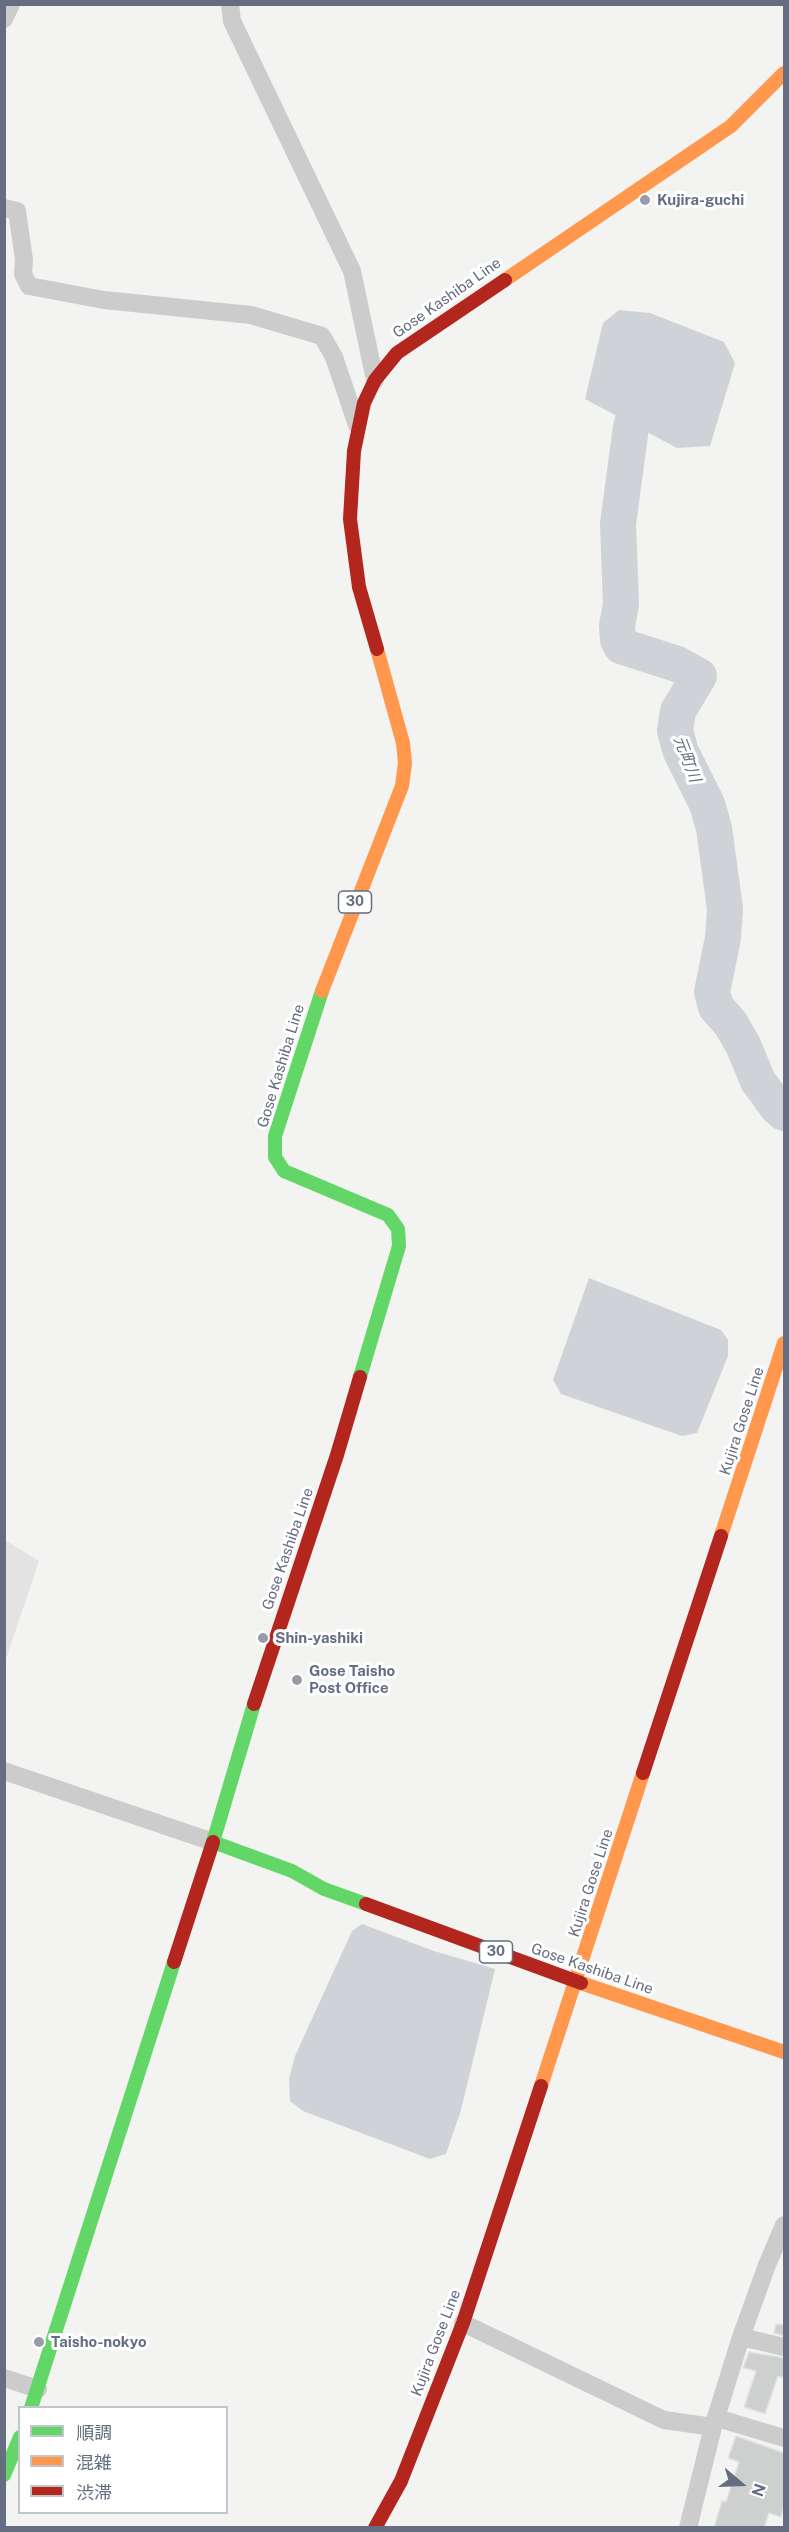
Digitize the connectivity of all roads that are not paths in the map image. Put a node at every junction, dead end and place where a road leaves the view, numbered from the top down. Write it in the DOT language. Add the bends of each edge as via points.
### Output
graph roads {
  1 [pos="11,4"];
  2 [pos="230,4"];
  3 [pos="4,19"];
  4 [pos="784,73"];
  5 [pos="4,208"];
  6 [pos="375,380"];
  7 [pos="358,426"];
  8 [pos="784,1343"];
  9 [pos="4,1771"];
  10 [pos="213,1842"];
  11 [pos="577,1982"];
  12 [pos="784,2052"];
  13 [pos="784,2226"];
  14 [pos="463,2322"];
  15 [pos="741,2337"];
  16 [pos="784,2347"];
  17 [pos="4,2378"];
  18 [pos="38,2389"];
  19 [pos="32,2406"];
  20 [pos="715,2422"];
  21 [pos="784,2438"];
  22 [pos="18,2442"];
  23 [pos="4,2475"];
  24 [pos="375,2528"];
  25 [pos="688,2528"];
  1 -- 3 [label="street"];
  2 -- 6 [label="street" via="232,21 352,271"];
  4 -- 6 [label="main road, Gose Kashiba Line / 30" via="730,126 424,333 397,353"];
  5 -- 7 [label="street" via="17,211 23,274 29,286 104,300 251,315 322,336 334,357"];
  6 -- 7 [label="main road, Gose Kashiba Line / 30"];
  7 -- 10 [label="main road, Gose Kashiba Line / 30" via="350,519 354,556 405,763 402,786 321,993 275,1136 275,1157 284,1171 388,1215 398,1229 399,1246 337,1455 259,1686"];
  8 -- 11 [label="main road, Kujira Gose Line"];
  9 -- 10 [label="street"];
  10 -- 11 [label="main road, Gose Kashiba Line / 30" via="292,1871 324,1889"];
  10 -- 18 [label="main road"];
  11 -- 12 [label="main road, Gose Kashiba Line / 30"];
  11 -- 14 [label="main road, Kujira Gose Line"];
  13 -- 15 [label="street"];
  14 -- 20 [label="street" via="664,2420"];
  14 -- 24 [label="main road, Kujira Gose Line" via="401,2481"];
  15 -- 16 [label="street"];
  15 -- 20 [label="street"];
  17 -- 18 [label="street"];
  18 -- 19 [label="main road"];
  20 -- 21 [label="street"];
  20 -- 25 [label="street"];
  22 -- 23 [label="main road"];
}
